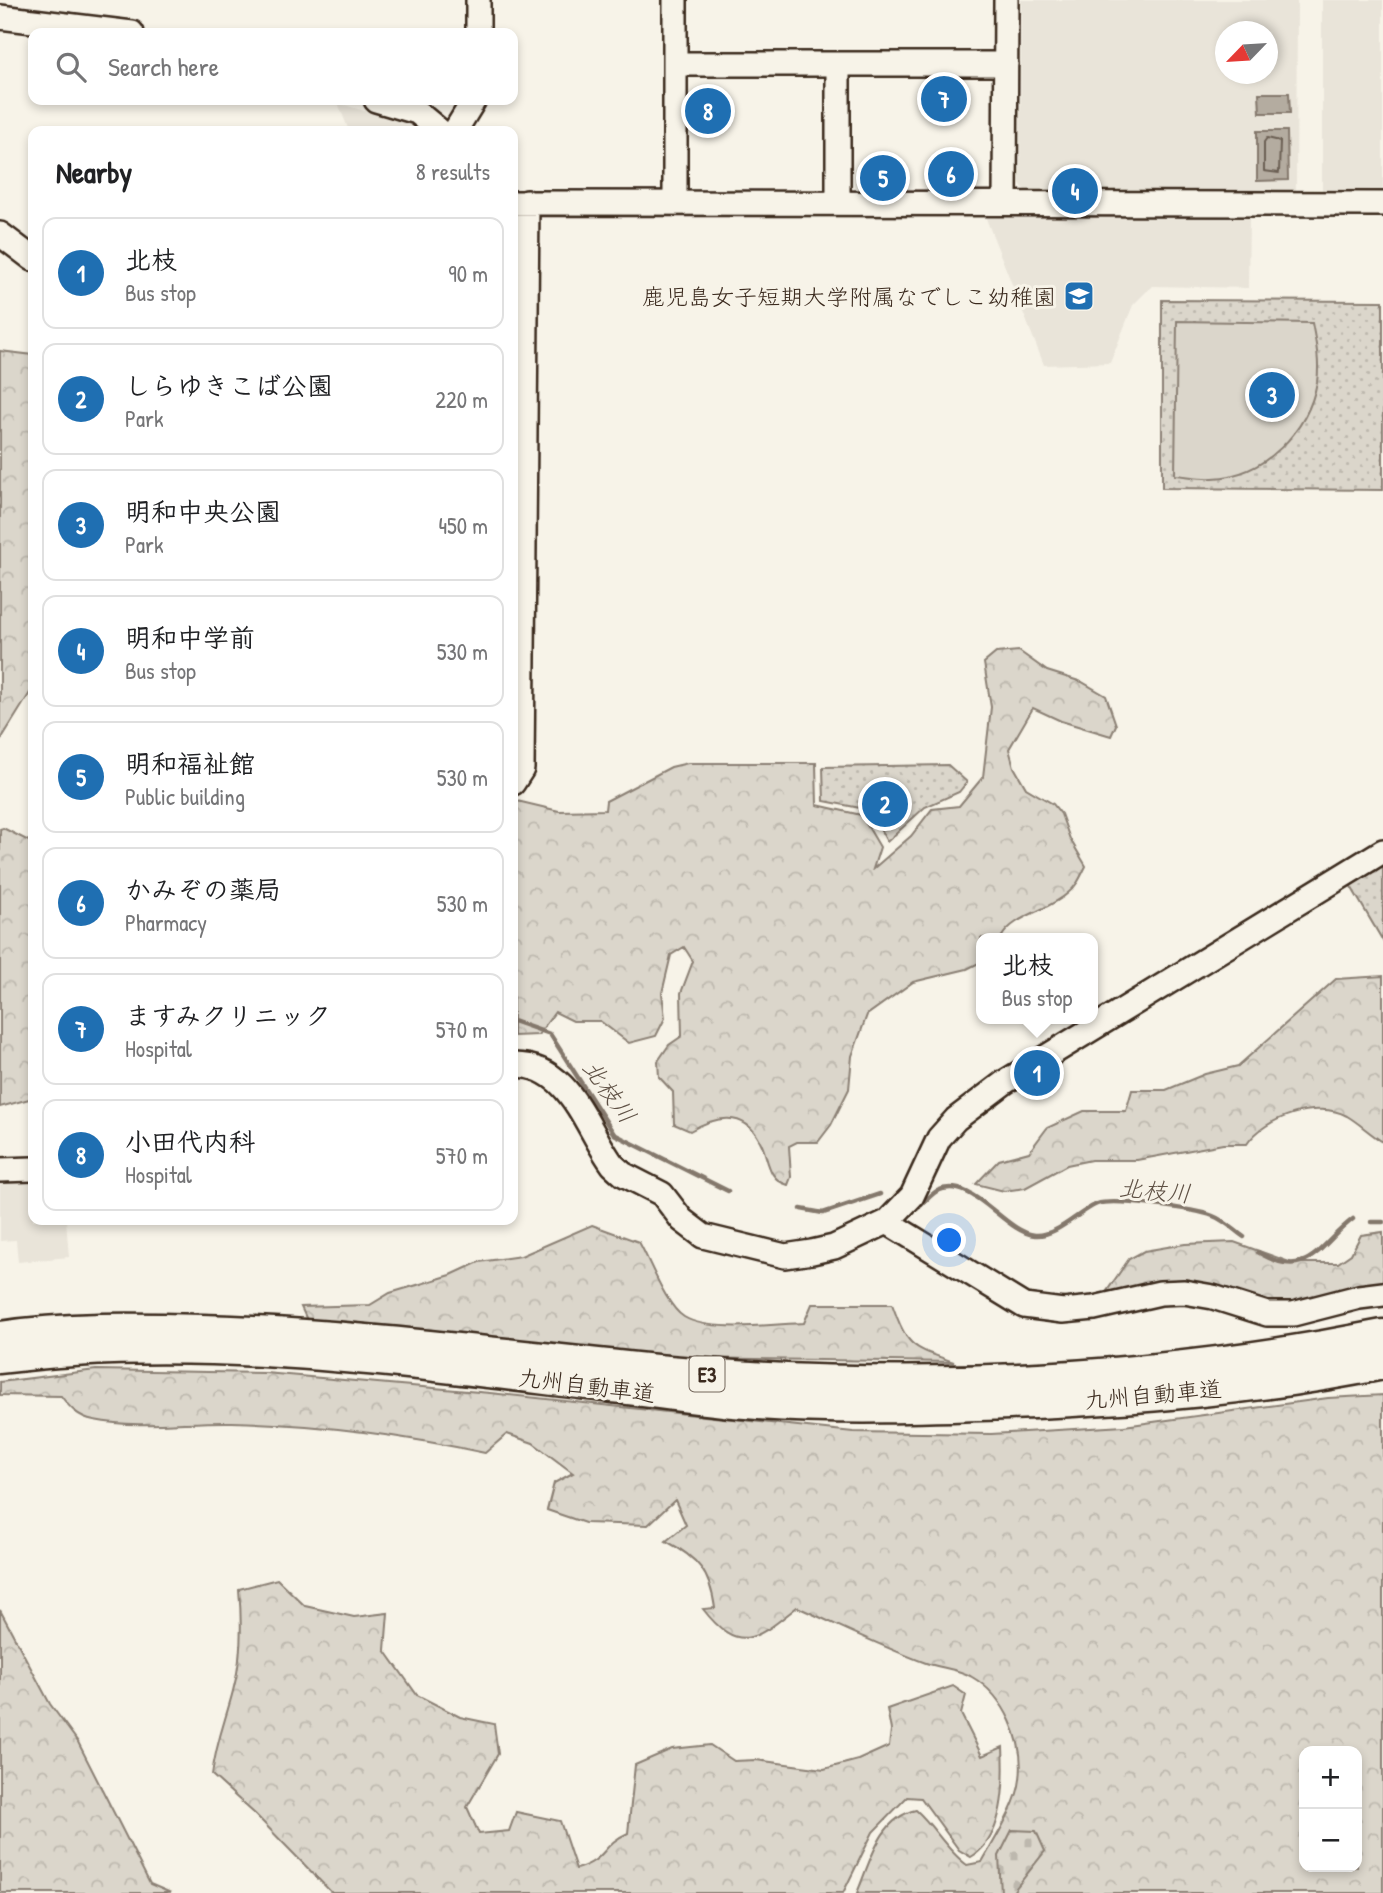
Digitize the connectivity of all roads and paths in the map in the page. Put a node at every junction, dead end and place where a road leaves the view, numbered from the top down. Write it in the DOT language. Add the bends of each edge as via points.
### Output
graph roads {
  1 [pos="478,0"];
  2 [pos="675,0"];
  3 [pos="1006,0"];
  4 [pos="0,17"];
  5 [pos="91,28"];
  6 [pos="478,28"];
  7 [pos="838,64"];
  8 [pos="1006,64"];
  9 [pos="675,65"];
  10 [pos="393,105"];
  11 [pos="471,105"];
  12 [pos="434,126"];
  13 [pos="458,126"];
  14 [pos="520,203"];
  15 [pos="675,203"];
  16 [pos="838,203"];
  17 [pos="1005,203"];
  18 [pos="1383,204"];
  19 [pos="0,234"];
  20 [pos="28,255"];
  21 [pos="518,775"];
  22 [pos="1383,851"];
  23 [pos="1098,1022"];
  24 [pos="1095,1024"];
  25 [pos="518,1066"];
  26 [pos="28,1169"];
  27 [pos="0,1170"];
  28 [pos="887,1222"];
  29 [pos="1383,1294"];
  30 [pos="1383,1335"];
  31 [pos="0,1337"];
  32 [pos="0,1358"];
  33 [pos="1383,1364"];
  1 -- 6 [label="street"];
  2 -- 9 [label="street"];
  3 -- 8 [label="street"];
  4 -- 5 [label="street"];
  7 -- 8 [label="street"];
  7 -- 9 [label="street"];
  7 -- 16 [label="street"];
  8 -- 17 [label="street"];
  9 -- 15 [label="street"];
  10 -- 12 [label="street" via="417,112"];
  11 -- 13 [label="street"];
  14 -- 15 [label="street"];
  14 -- 21 [label="street" via="522,769"];
  15 -- 16 [label="street"];
  16 -- 17 [label="street"];
  17 -- 18 [label="street"];
  19 -- 20 [label="street"];
  22 -- 23 [label="street"];
  24 -- 28 [label="street" via="978,1102 939,1138 912,1196"];
  25 -- 28 [label="street" via="549,1075 570,1094 613,1165 662,1194 682,1220 703,1236 794,1256 834,1247"];
  26 -- 27 [label="street"];
  28 -- 29 [label="street" via="1024,1306 1063,1311 1184,1292 1267,1314 1293,1314"];
  30 -- 31 [label="highway, 九州自動車道 / E3" via="1183,1367 1052,1378 882,1382 762,1378 320,1335 132,1328"];
  32 -- 33 [label="highway, 九州自動車道 / E3" via="52,1351 174,1350 320,1356 755,1404 858,1408 1161,1396"];
}
